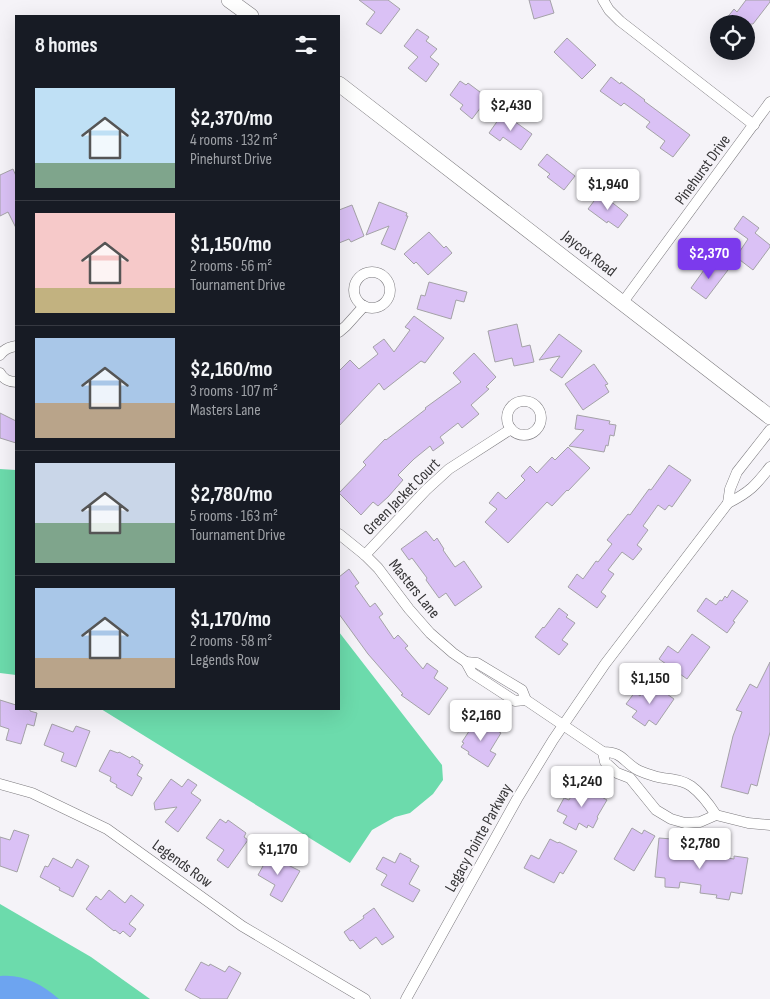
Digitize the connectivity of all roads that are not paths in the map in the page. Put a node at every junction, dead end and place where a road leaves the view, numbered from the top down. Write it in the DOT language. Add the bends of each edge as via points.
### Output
graph roads {
  1 [pos="229,0"];
  2 [pos="603,0"];
  3 [pos="250,15"];
  4 [pos="340,85"];
  5 [pos="770,102"];
  6 [pos="754,125"];
  7 [pos="623,302"];
  8 [pos="364,306"];
  9 [pos="340,331"];
  10 [pos="15,346"];
  11 [pos="0,355"];
  12 [pos="0,373"];
  13 [pos="15,382"];
  14 [pos="770,417"];
  15 [pos="511,429"];
  16 [pos="770,430"];
  17 [pos="770,467"];
  18 [pos="728,503"];
  19 [pos="340,535"];
  20 [pos="365,555"];
  21 [pos="466,662"];
  22 [pos="500,677"];
  23 [pos="494,687"];
  24 [pos="526,700"];
  25 [pos="562,725"];
  26 [pos="603,752"];
  27 [pos="636,769"];
  28 [pos="630,778"];
  29 [pos="0,784"];
  30 [pos="716,815"];
  31 [pos="770,825"];
  32 [pos="365,999"];
  33 [pos="406,999"];
  1 -- 3 [label="street"];
  2 -- 6 [label="street" via="620,21"];
  4 -- 7 [label="street, Jaycox Road"];
  5 -- 6 [label="street, Pinehurst Drive"];
  6 -- 7 [label="street, Pinehurst Drive"];
  7 -- 14 [label="street, Jaycox Road"];
  8 -- 9 [label="street"];
  10 -- 11 [label="street"];
  12 -- 13 [label="street" via="7,380"];
  15 -- 20 [label="street, Green Jacket Court" via="449,469"];
  16 -- 18 [label="street, Legacy Pointe Parkway" via="737,472"];
  17 -- 18 [label="street, Legacy Pointe Parkway" via="755,486"];
  18 -- 25 [label="street, Legacy Pointe Parkway"];
  19 -- 20 [label="street, Masters Lane"];
  20 -- 21 [label="street, Masters Lane" via="430,633"];
  21 -- 22 [label="street, Masters Lane" via="477,663"];
  21 -- 23 [label="street, Masters Lane" via="472,673"];
  22 -- 23 [label="street"];
  22 -- 24 [label="street, Masters Lane" via="522,690"];
  23 -- 24 [label="street, Masters Lane" via="515,701"];
  24 -- 25 [label="street, Masters Lane"];
  25 -- 26 [label="street, Masters Lane"];
  25 -- 33 [label="street, Legacy Pointe Parkway"];
  26 -- 27 [label="street" via="613,752"];
  26 -- 28 [label="street" via="605,762 617,773"];
  27 -- 28 [label="street"];
  27 -- 30 [label="street" via="690,785 707,800"];
  28 -- 30 [label="street" via="656,810 671,819 685,823 700,822"];
  29 -- 32 [label="street, Legends Row" via="32,793 107,829 242,926"];
  30 -- 31 [label="street"];
}
